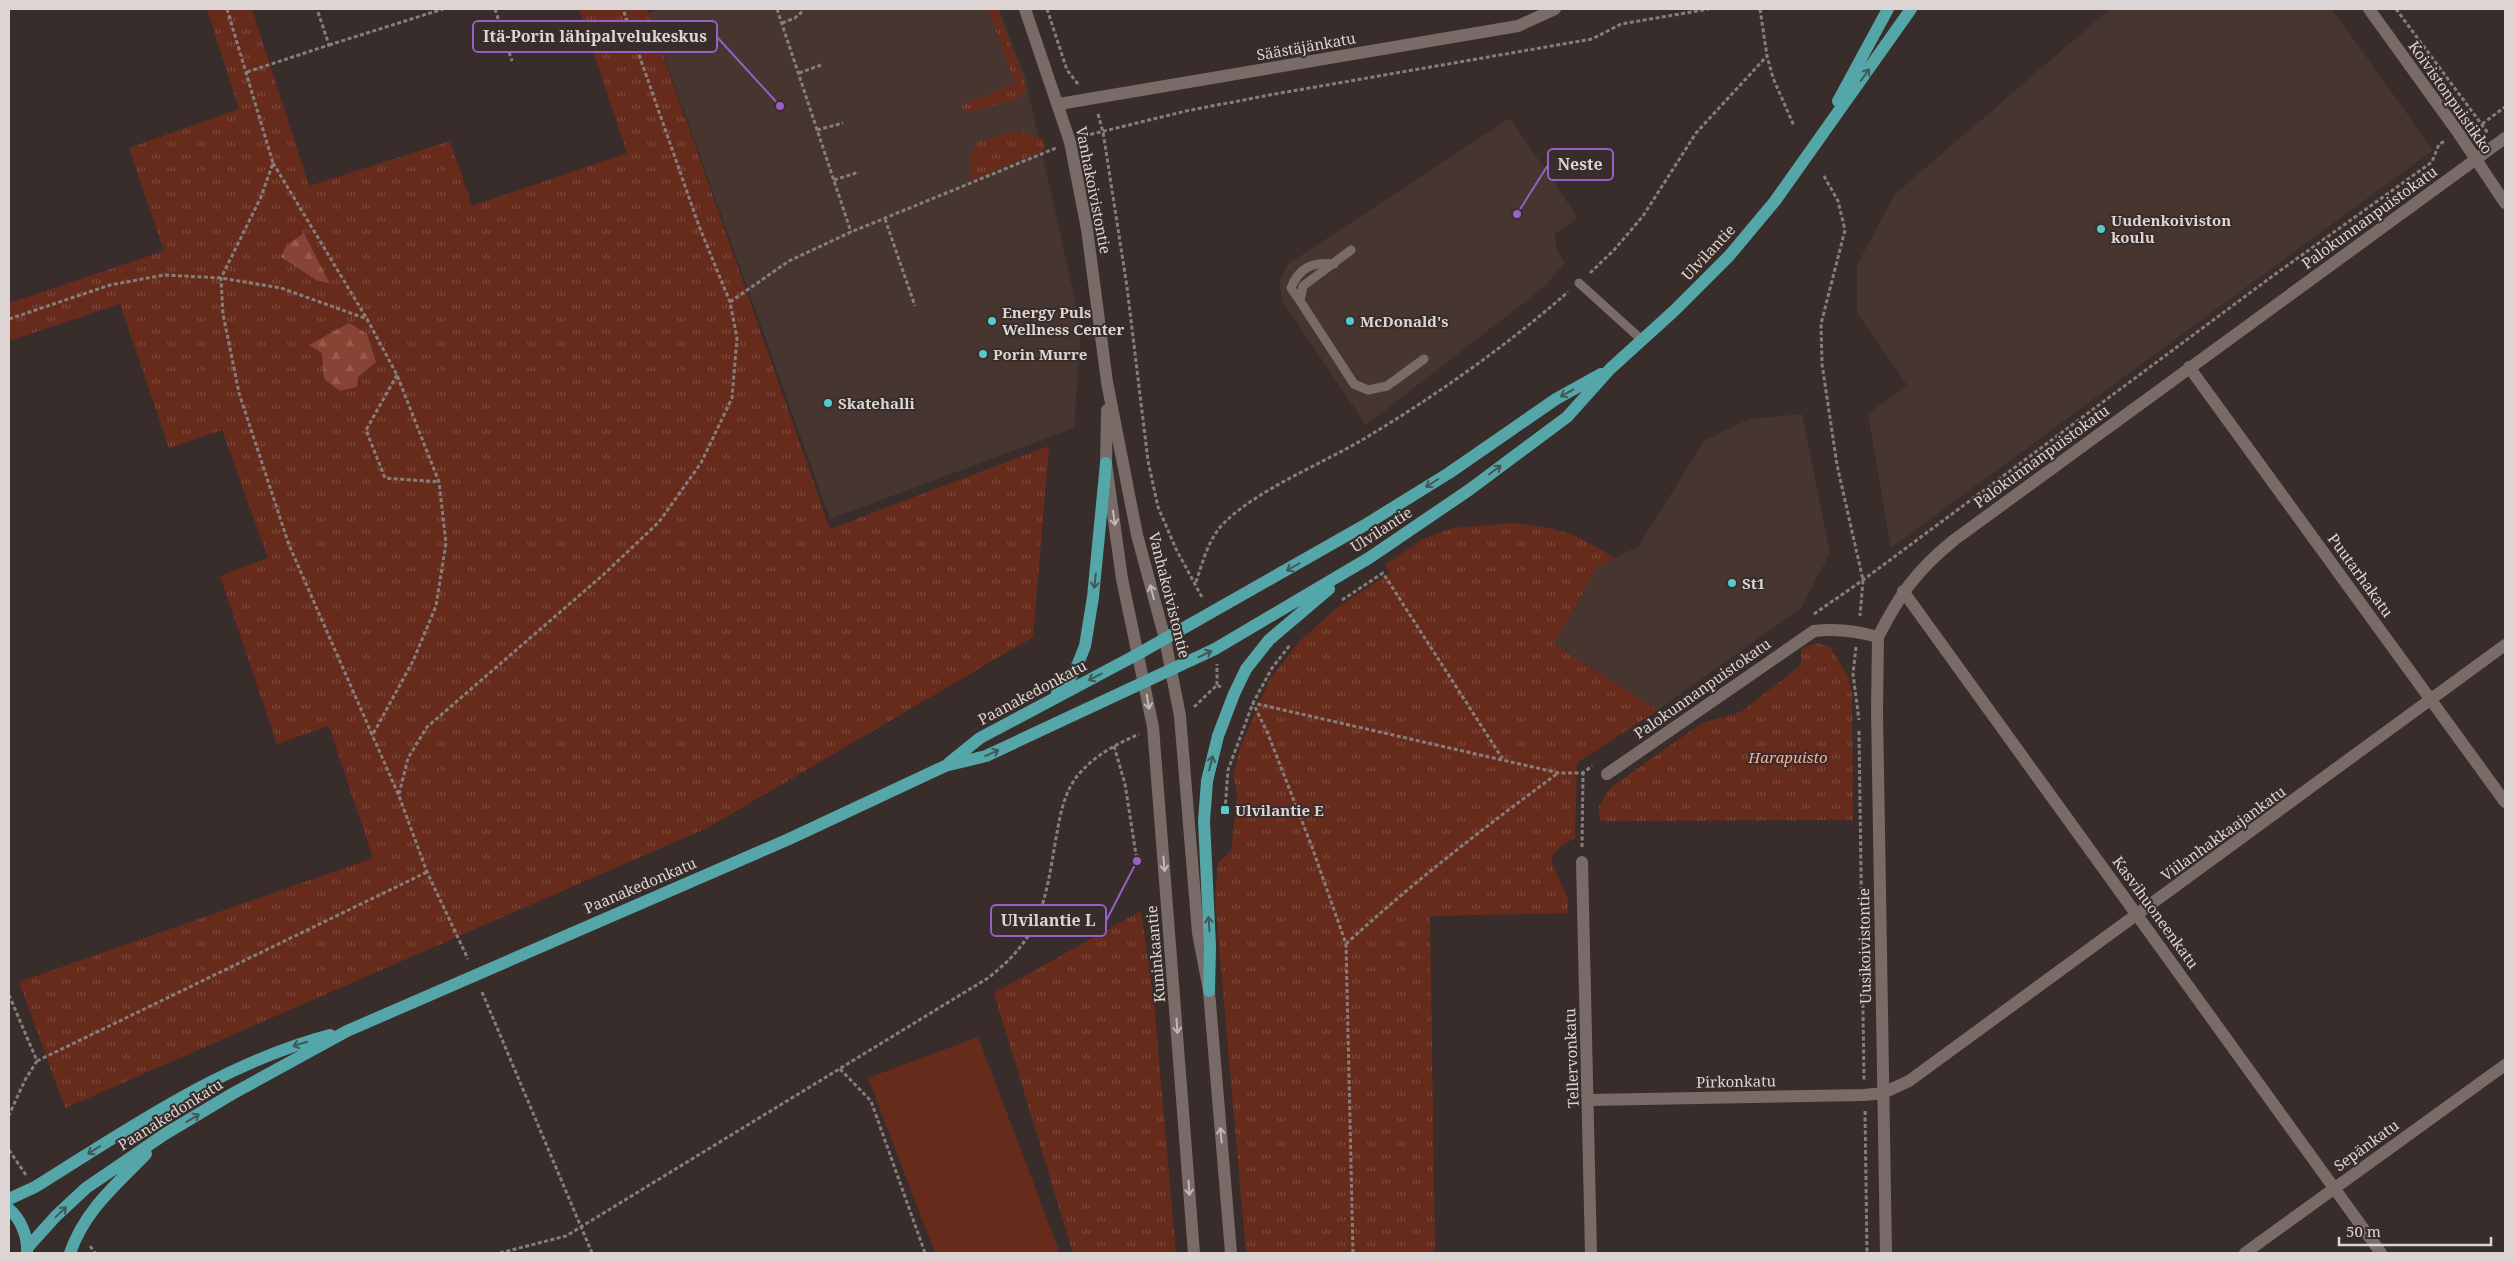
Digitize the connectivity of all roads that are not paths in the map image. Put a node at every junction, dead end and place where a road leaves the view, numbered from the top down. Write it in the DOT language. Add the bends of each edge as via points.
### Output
graph roads {
  1 [pos="1025,9"];
  2 [pos="1556,9"];
  3 [pos="1888,9"];
  4 [pos="1911,9"];
  5 [pos="2369,9"];
  6 [pos="1058,104"];
  7 [pos="2501,141"];
  8 [pos="1815,142"];
  9 [pos="2475,160"];
  10 [pos="2505,203"];
  11 [pos="1351,250"];
  12 [pos="1579,283"];
  13 [pos="1642,340"];
  14 [pos="1424,359"];
  15 [pos="2189,368"];
  16 [pos="1610,369"];
  17 [pos="1107,382"];
  18 [pos="1106,463"];
  19 [pos="1369,558"];
  20 [pos="1903,591"];
  21 [pos="1878,637"];
  22 [pos="1165,639"];
  23 [pos="2505,645"];
  24 [pos="1138,654"];
  25 [pos="1172,670"];
  26 [pos="1145,682"];
  27 [pos="1054,698"];
  28 [pos="2432,699"];
  29 [pos="945,766"];
  30 [pos="1607,774"];
  31 [pos="2505,802"];
  32 [pos="1582,862"];
  33 [pos="2138,915"];
  34 [pos="1209,990"];
  35 [pos="347,1031"];
  36 [pos="2505,1065"];
  37 [pos="1883,1093"];
  38 [pos="1589,1100"];
  39 [pos="165,1134"];
  40 [pos="2334,1188"];
  41 [pos="9,1199"];
  42 [pos="9,1209"];
  43 [pos="27,1250"];
  44 [pos="70,1253"];
  45 [pos="1194,1253"];
  46 [pos="1231,1253"];
  47 [pos="1591,1253"];
  48 [pos="1886,1253"];
  49 [pos="2245,1253"];
  50 [pos="2381,1253"];
  1 -- 6 [label="street, Vanhakoivistontie"];
  2 -- 6 [label="street, Säästäjänkatu" via="1518,26"];
  3 -- 8 [label="main road, Ulvilantie"];
  8 -- 4 [label="main road, Ulvilantie, one-way"];
  5 -- 9 [label="street, Koivistonpuistikko"];
  6 -- 17 [label="street, Vanhakoivistontie" via="1070,142 1087,229"];
  7 -- 9 [label="street, Palokunnanpuistokatu"];
  8 -- 13 [label="main road, Ulvilantie" via="1775,201 1728,256"];
  9 -- 10 [label="street, Koivistonpuistikko"];
  9 -- 15 [label="street, Palokunnanpuistokatu"];
  11 -- 14 [label="lane" via="1303,286 1300,301 1354,384 1368,390 1387,386"];
  12 -- 13 [label="lane"];
  13 -- 16 [label="main road, Ulvilantie"];
  15 -- 20 [label="street, Palokunnanpuistokatu" via="1954,540 1929,560"];
  15 -- 28 [label="street, Puutarhakatu"];
  19 -- 16 [label="main road, Ulvilantie, one-way" via="1469,490 1567,417"];
  16 -- 22 [label="main road, Ulvilantie, one-way" via="1556,399 1449,473 1366,525"];
  17 -- 18 [label="street, Vanhakoivistontie"];
  22 -- 17 [label="street, Vanhakoivistontie, one-way" via="1137,535"];
  18 -- 24 [label="street, Vanhakoivistontie, one-way" via="1122,579"];
  18 -- 27 [label="main road, one-way" via="1085,646 1075,671"];
  25 -- 19 [label="main road, Ulvilantie, one-way" via="1215,649"];
  34 -- 19 [label="main road, one-way" via="1204,821 1207,781 1218,736 1246,669 1269,640"];
  20 -- 21 [label="street, Palokunnanpuistokatu"];
  20 -- 33 [label="street, Kasvihuoneenkatu"];
  21 -- 30 [label="street, Palokunnanpuistokatu" via="1831,629 1814,632"];
  21 -- 37 [label="street, Uusikoivistontie"];
  22 -- 24 [label="main road, Ulvilantie"];
  22 -- 25 [label="street, Vanhakoivistontie"];
  23 -- 28 [label="street, Viilanhakkaajankatu"];
  24 -- 26 [label="street, Kuninkaantie"];
  24 -- 27 [label="main road, Paanakedonkatu, one-way"];
  25 -- 26 [label="main road, Ulvilantie"];
  25 -- 34 [label="street" via="1180,716 1198,933"];
  29 -- 26 [label="main road, Paanakedonkatu, one-way" via="986,756"];
  26 -- 45 [label="street, Kuninkaantie, one-way" via="1153,726"];
  27 -- 29 [label="main road, Paanakedonkatu" via="980,738"];
  28 -- 31 [label="street, Puutarhakatu"];
  28 -- 33 [label="street, Viilanhakkaajankatu"];
  29 -- 35 [label="main road, Paanakedonkatu" via="789,839"];
  32 -- 38 [label="street, Tellervonkatu"];
  33 -- 37 [label="street, Viilanhakkaajankatu" via="1909,1081"];
  33 -- 40 [label="street, Kasvihuoneenkatu"];
  46 -- 34 [label="street, one-way"];
  39 -- 35 [label="main road, Paanakedonkatu, one-way"];
  35 -- 41 [label="main road, Paanakedonkatu, one-way" via="297,1044 187,1094 35,1187"];
  36 -- 40 [label="street, Sepänkatu"];
  37 -- 38 [label="street, Pirkonkatu"];
  37 -- 48 [label="street, Uusikoivistontie"];
  38 -- 47 [label="street, Tellervonkatu"];
  43 -- 39 [label="main road, Paanakedonkatu, one-way" via="86,1188"];
  39 -- 44 [label="main road" via="88,1214"];
  40 -- 49 [label="street, Sepänkatu"];
  40 -- 50 [label="street, Kasvihuoneenkatu"];
  42 -- 43 [label="main road" via="20,1222"];
}
